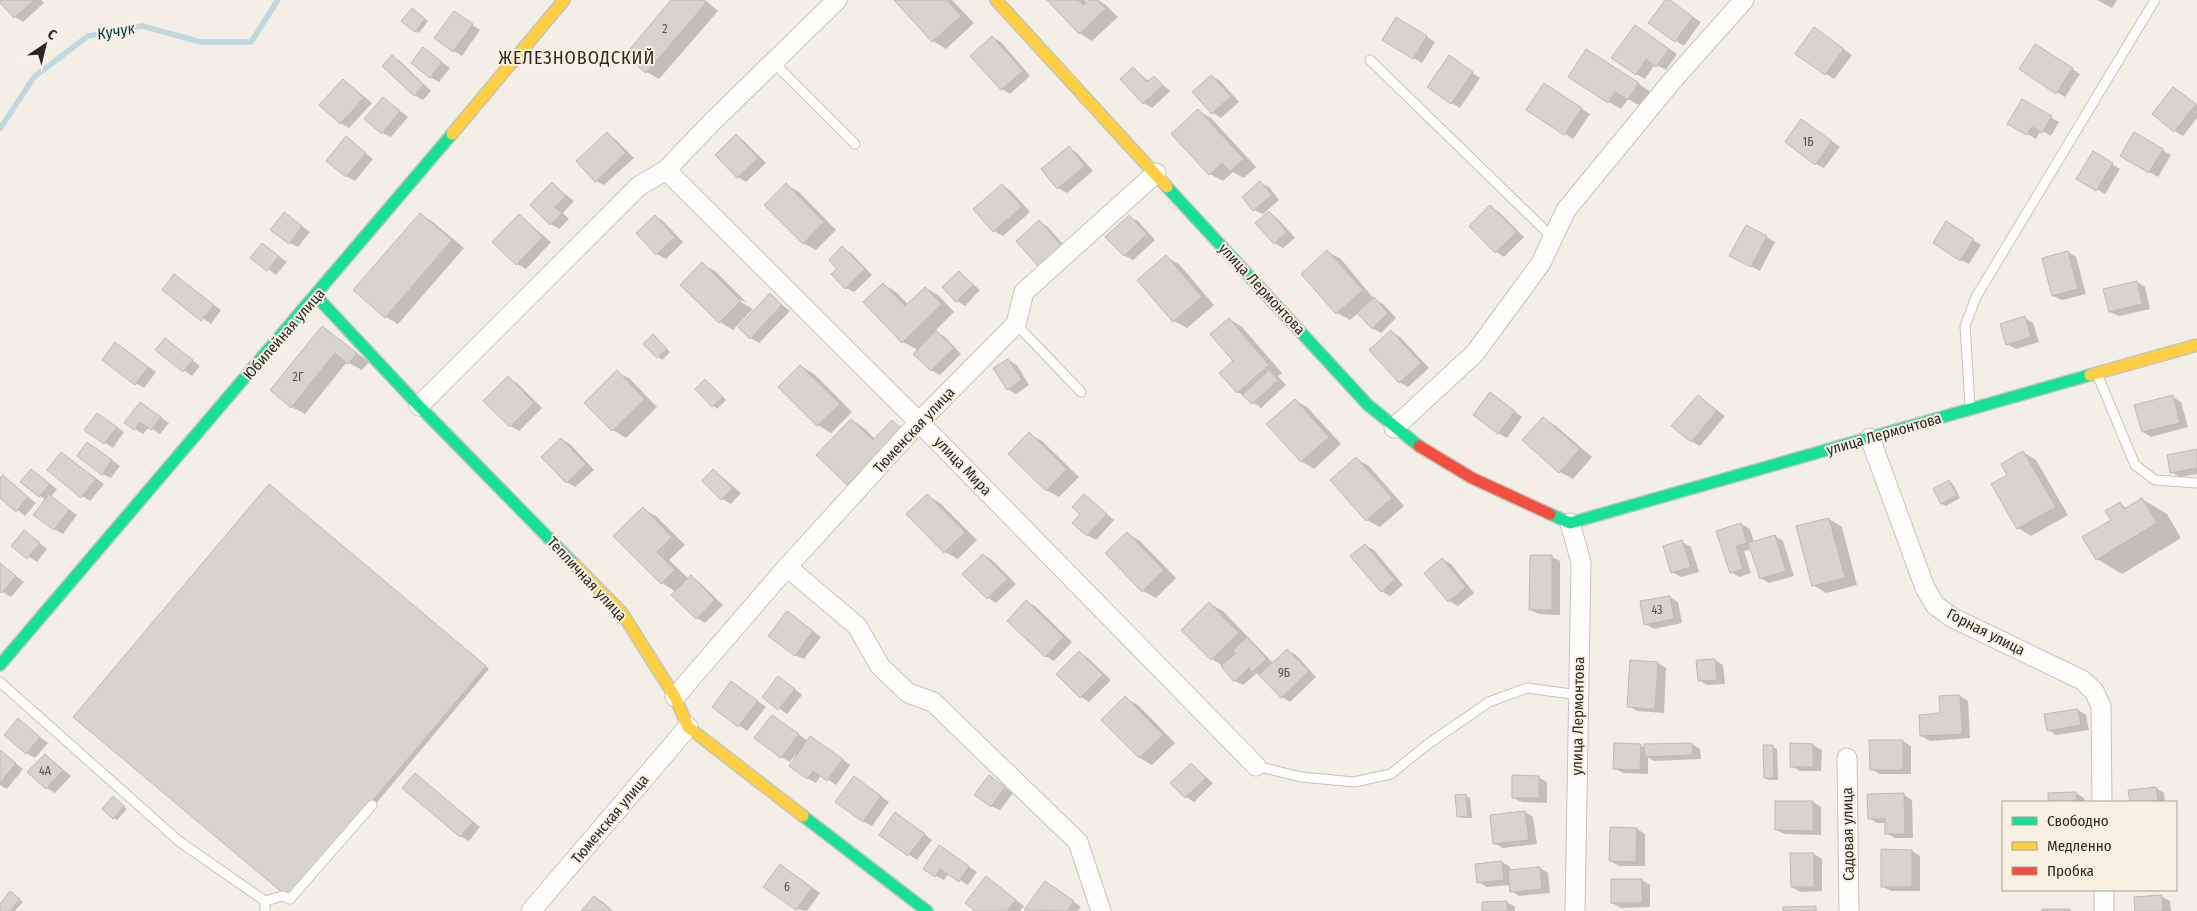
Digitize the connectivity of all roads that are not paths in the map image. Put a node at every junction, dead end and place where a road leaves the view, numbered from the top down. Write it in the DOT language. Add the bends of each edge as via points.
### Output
graph roads {
  1 [pos="564,0"];
  2 [pos="837,0"];
  3 [pos="996,0"];
  4 [pos="1744,0"];
  5 [pos="2155,0"];
  6 [pos="1370,60"];
  7 [pos="773,62"];
  8 [pos="855,144"];
  9 [pos="666,170"];
  10 [pos="1156,173"];
  11 [pos="1553,238"];
  12 [pos="316,296"];
  13 [pos="1016,324"];
  14 [pos="2197,345"];
  15 [pos="2097,374"];
  16 [pos="1082,392"];
  17 [pos="419,406"];
  18 [pos="1970,410"];
  19 [pos="920,422"];
  20 [pos="1394,428"];
  21 [pos="1870,438"];
  22 [pos="2197,482"];
  23 [pos="1570,523"];
  24 [pos="787,567"];
  25 [pos="0,665"];
  26 [pos="0,682"];
  27 [pos="1579,695"];
  28 [pos="675,697"];
  29 [pos="688,727"];
  30 [pos="1847,758"];
  31 [pos="1256,766"];
  32 [pos="2102,801"];
  33 [pos="372,805"];
  34 [pos="2104,891"];
  35 [pos="265,901"];
  36 [pos="265,911"];
  37 [pos="532,911"];
  38 [pos="927,911"];
  39 [pos="1101,911"];
  40 [pos="1575,911"];
  41 [pos="1849,911"];
  42 [pos="2104,911"];
  1 -- 12 [label="street, Юбилейная улица"];
  2 -- 7 [label="street"];
  3 -- 10 [label="street, улица Лермонтова"];
  4 -- 11 [label="street" via="1672,81 1566,210"];
  5 -- 18 [label="lane" via="1976,297 1965,326"];
  6 -- 11 [label="lane"];
  7 -- 8 [label="lane"];
  7 -- 9 [label="street"];
  9 -- 17 [label="street" via="639,186"];
  9 -- 19 [label="street, улица Мира"];
  10 -- 13 [label="street" via="1024,292"];
  10 -- 20 [label="street, улица Лермонтова" via="1368,405"];
  11 -- 20 [label="street" via="1541,263 1474,353"];
  12 -- 17 [label="street, Тепличная улица"];
  12 -- 25 [label="street, Юбилейная улица"];
  13 -- 16 [label="lane"];
  13 -- 19 [label="street, Тюменская улица"];
  14 -- 15 [label="street, улица Лермонтова"];
  15 -- 18 [label="street, улица Лермонтова"];
  15 -- 22 [label="lane" via="2135,465 2155,480"];
  17 -- 28 [label="street, Тепличная улица" via="622,613"];
  18 -- 21 [label="street, улица Лермонтова"];
  19 -- 24 [label="street, Тюменская улица"];
  19 -- 31 [label="street, улица Мира"];
  20 -- 23 [label="street, улица Лермонтова" via="1459,472"];
  21 -- 23 [label="street, улица Лермонтова"];
  21 -- 32 [label="street, Горная улица" via="1925,588 1935,605 1951,616 2082,680 2094,691 2101,706"];
  23 -- 27 [label="street, улица Лермонтова" via="1581,562"];
  24 -- 28 [label="street, Тюменская улица"];
  24 -- 39 [label="street" via="857,626 880,666 908,693 933,702 1078,842"];
  26 -- 35 [label="lane" via="180,842"];
  27 -- 31 [label="lane" via="1526,688 1489,702 1391,774 1354,782 1301,777"];
  27 -- 40 [label="street, улица Лермонтова"];
  28 -- 29 [label="street, Тепличная улица"];
  29 -- 37 [label="street, Тюменская улица"];
  29 -- 38 [label="street, Тепличная улица"];
  30 -- 41 [label="street, Садовая улица"];
  33 -- 35 [label="lane" via="290,899 283,896"];
  34 -- 42 [label="street"];
  35 -- 36 [label="lane"];
}
